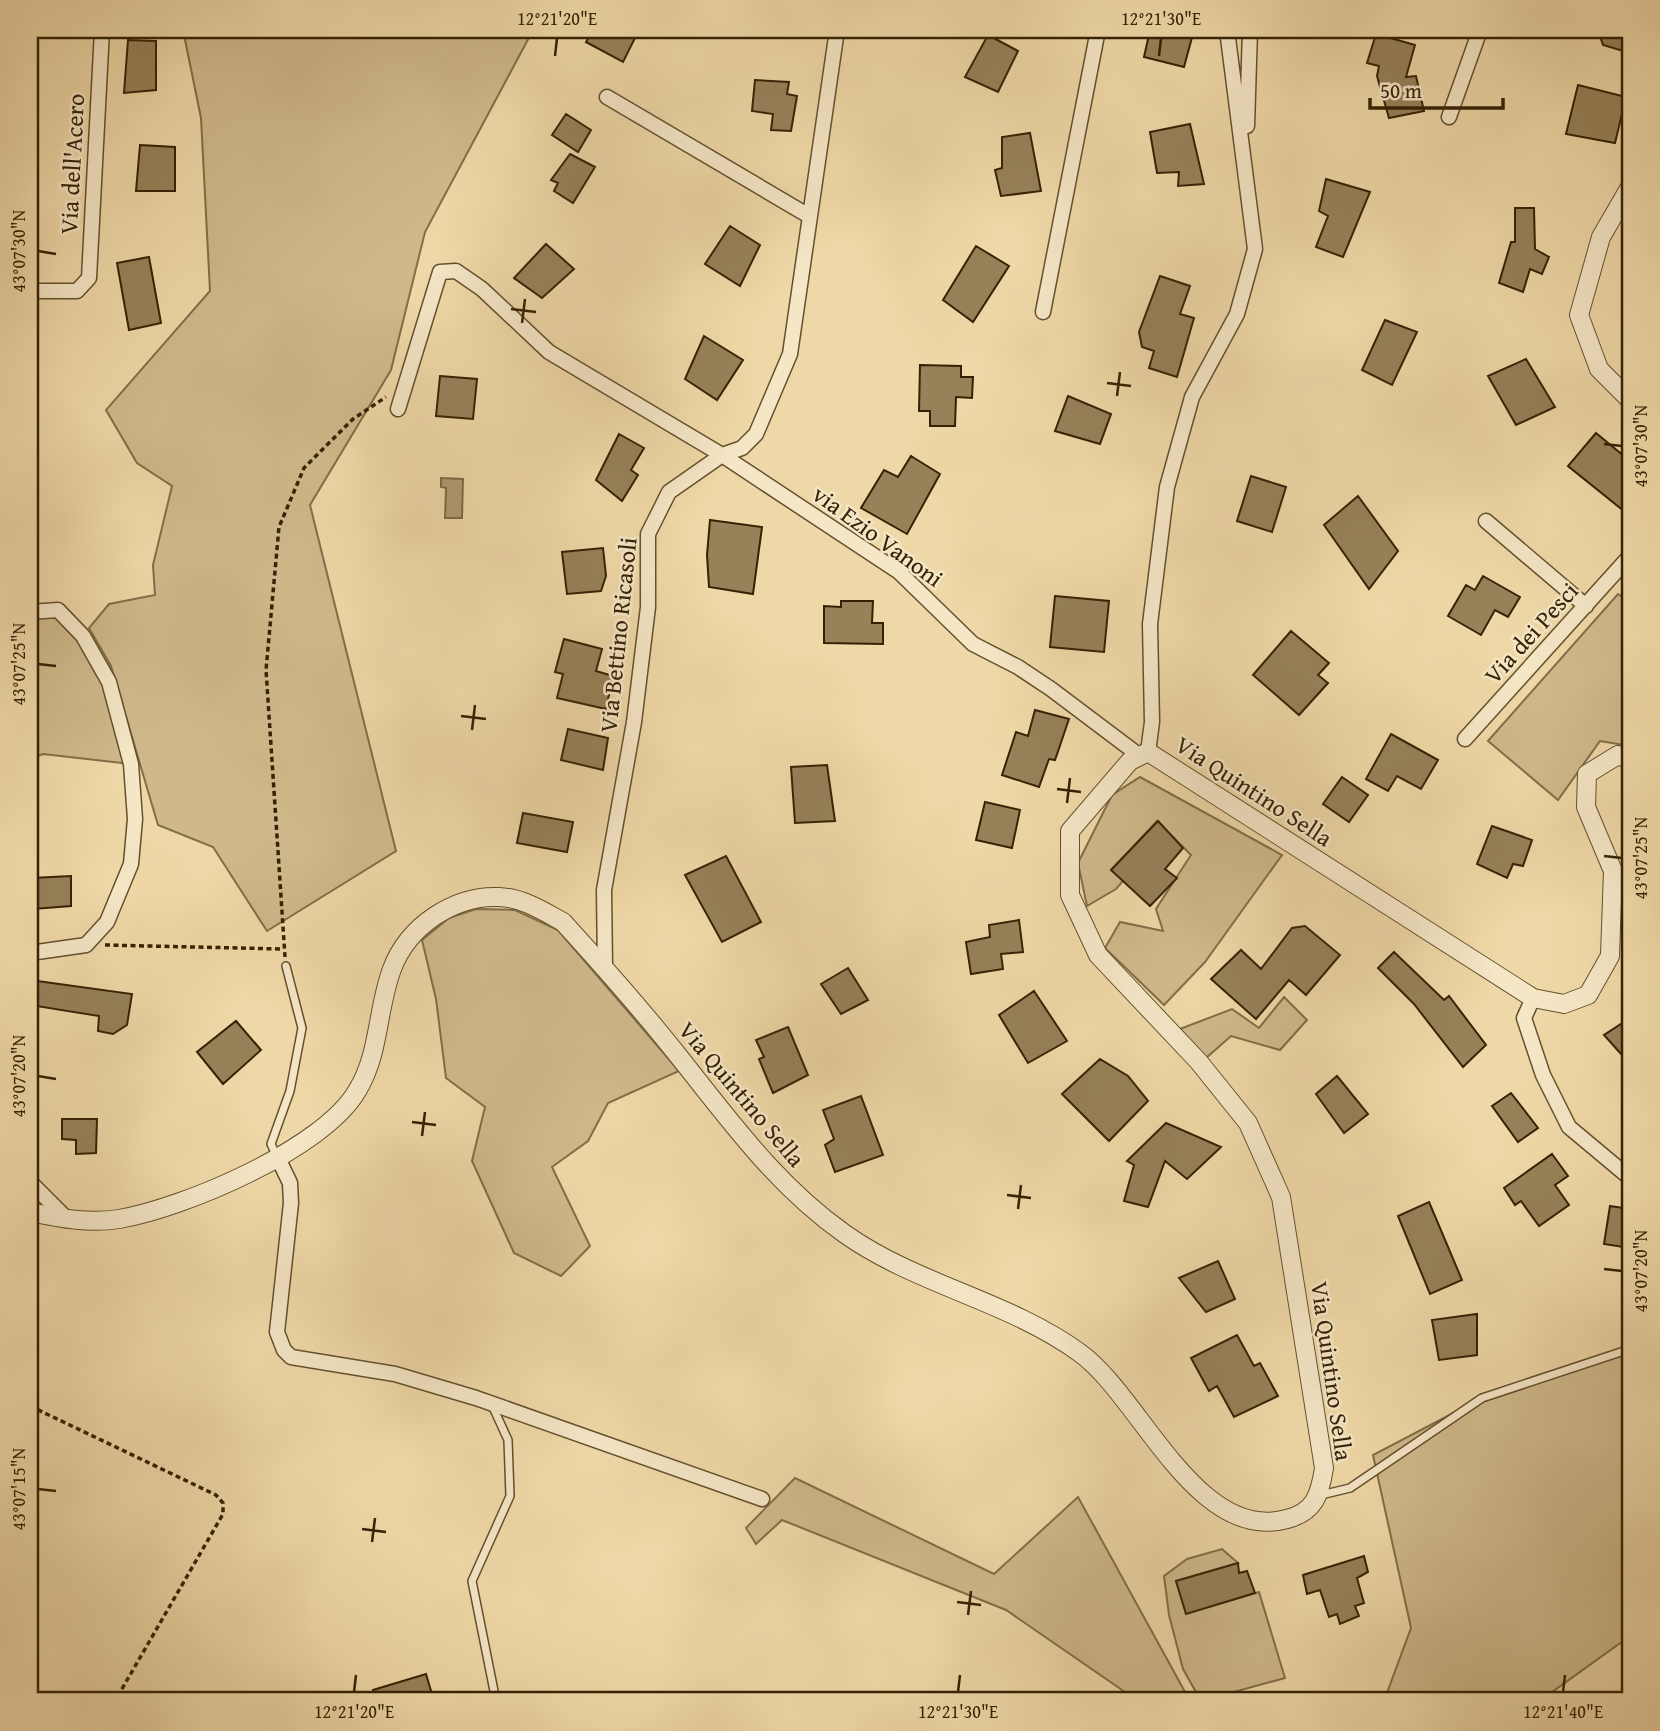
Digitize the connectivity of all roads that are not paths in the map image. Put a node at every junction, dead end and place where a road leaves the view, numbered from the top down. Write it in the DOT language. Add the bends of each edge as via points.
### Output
graph roads {
  1 [pos="102,30"];
  2 [pos="837,30"];
  3 [pos="1098,30"];
  4 [pos="1227,30"];
  5 [pos="1250,30"];
  6 [pos="1480,30"];
  7 [pos="607,97"];
  8 [pos="1448,117"];
  9 [pos="1245,171"];
  10 [pos="1630,187"];
  11 [pos="809,216"];
  12 [pos="30,291"];
  13 [pos="1043,312"];
  14 [pos="1630,400"];
  15 [pos="398,409"];
  16 [pos="722,455"];
  17 [pos="1486,521"];
  18 [pos="1630,556"];
  19 [pos="1586,606"];
  20 [pos="30,612"];
  21 [pos="1465,739"];
  22 [pos="1144,754"];
  23 [pos="1630,760"];
  24 [pos="30,953"];
  25 [pos="286,966"];
  26 [pos="605,968"];
  27 [pos="1533,998"];
  28 [pos="278,1158"];
  29 [pos="1630,1178"];
  30 [pos="30,1182"];
  31 [pos="30,1212"];
  32 [pos="68,1220"];
  33 [pos="1630,1349"];
  34 [pos="491,1404"];
  35 [pos="1320,1495"];
  36 [pos="762,1499"];
  37 [pos="496,1701"];
  1 -- 12 [label="street, Via dell'Acero" via="89,278 77,291"];
  2 -- 11 [label="street, Via Bettino Ricasoli"];
  3 -- 13 [label="street"];
  4 -- 9 [label="street"];
  5 -- 9 [label="street"];
  6 -- 8 [label="street"];
  7 -- 11 [label="street"];
  9 -- 22 [label="street" via="1255,249 1237,314 1192,397 1167,487 1150,624 1152,722"];
  10 -- 14 [label="street" via="1601,237 1579,316 1599,369"];
  11 -- 16 [label="street, Via Bettino Ricasoli" via="790,354 756,434 741,448"];
  15 -- 16 [label="street, via Ezio Vanoni" via="440,272 456,271 482,289 549,352"];
  16 -- 22 [label="street, via Ezio Vanoni" via="899,572 973,644 1018,667"];
  16 -- 26 [label="street, Via Bettino Ricasoli" via="669,492 648,534 648,607 604,890"];
  17 -- 19 [label="street"];
  18 -- 19 [label="street, Via dei Pesci"];
  19 -- 21 [label="street, Via dei Pesci"];
  20 -- 24 [label="street" via="58,610 83,636 109,682 131,764 135,819 131,864 107,922 86,945"];
  22 -- 27 [label="street, Via Quintino Sella"];
  22 -- 35 [label="street, Via Quintino Sella" via="1130,761 1070,831 1070,895 1098,955 1199,1062 1248,1123 1281,1197 1322,1441"];
  23 -- 27 [label="street, Via Quintino Sella" via="1618,755 1587,774 1586,807 1613,871 1610,956 1588,995 1564,1004"];
  25 -- 28 [label="lane" via="302,1028 290,1091 271,1144"];
  26 -- 28 [label="street, Via Quintino Sella" via="562,922 538,907 500,897 452,905 417,929 392,968 374,1046 357,1092 337,1114"];
  26 -- 35 [label="street, Via Quintino Sella" via="779,1181 836,1228 891,1262 1012,1315 1083,1354 1125,1398 1167,1457 1206,1497 1233,1512 1259,1522 1275,1522 1308,1511"];
  27 -- 29 [label="street" via="1524,1018 1543,1075 1569,1127"];
  28 -- 32 [label="street, Via Quintino Sella" via="162,1208 117,1220"];
  28 -- 34 [label="street" via="290,1183 291,1203 276,1316 277,1332 290,1357 394,1374"];
  30 -- 32 [label="street"];
  31 -- 32 [label="street, Via Quintino Sella"];
  33 -- 35 [label="lane" via="1482,1398 1350,1488"];
  34 -- 36 [label="street"];
  34 -- 37 [label="lane" via="508,1440 510,1496 472,1581"];
}
